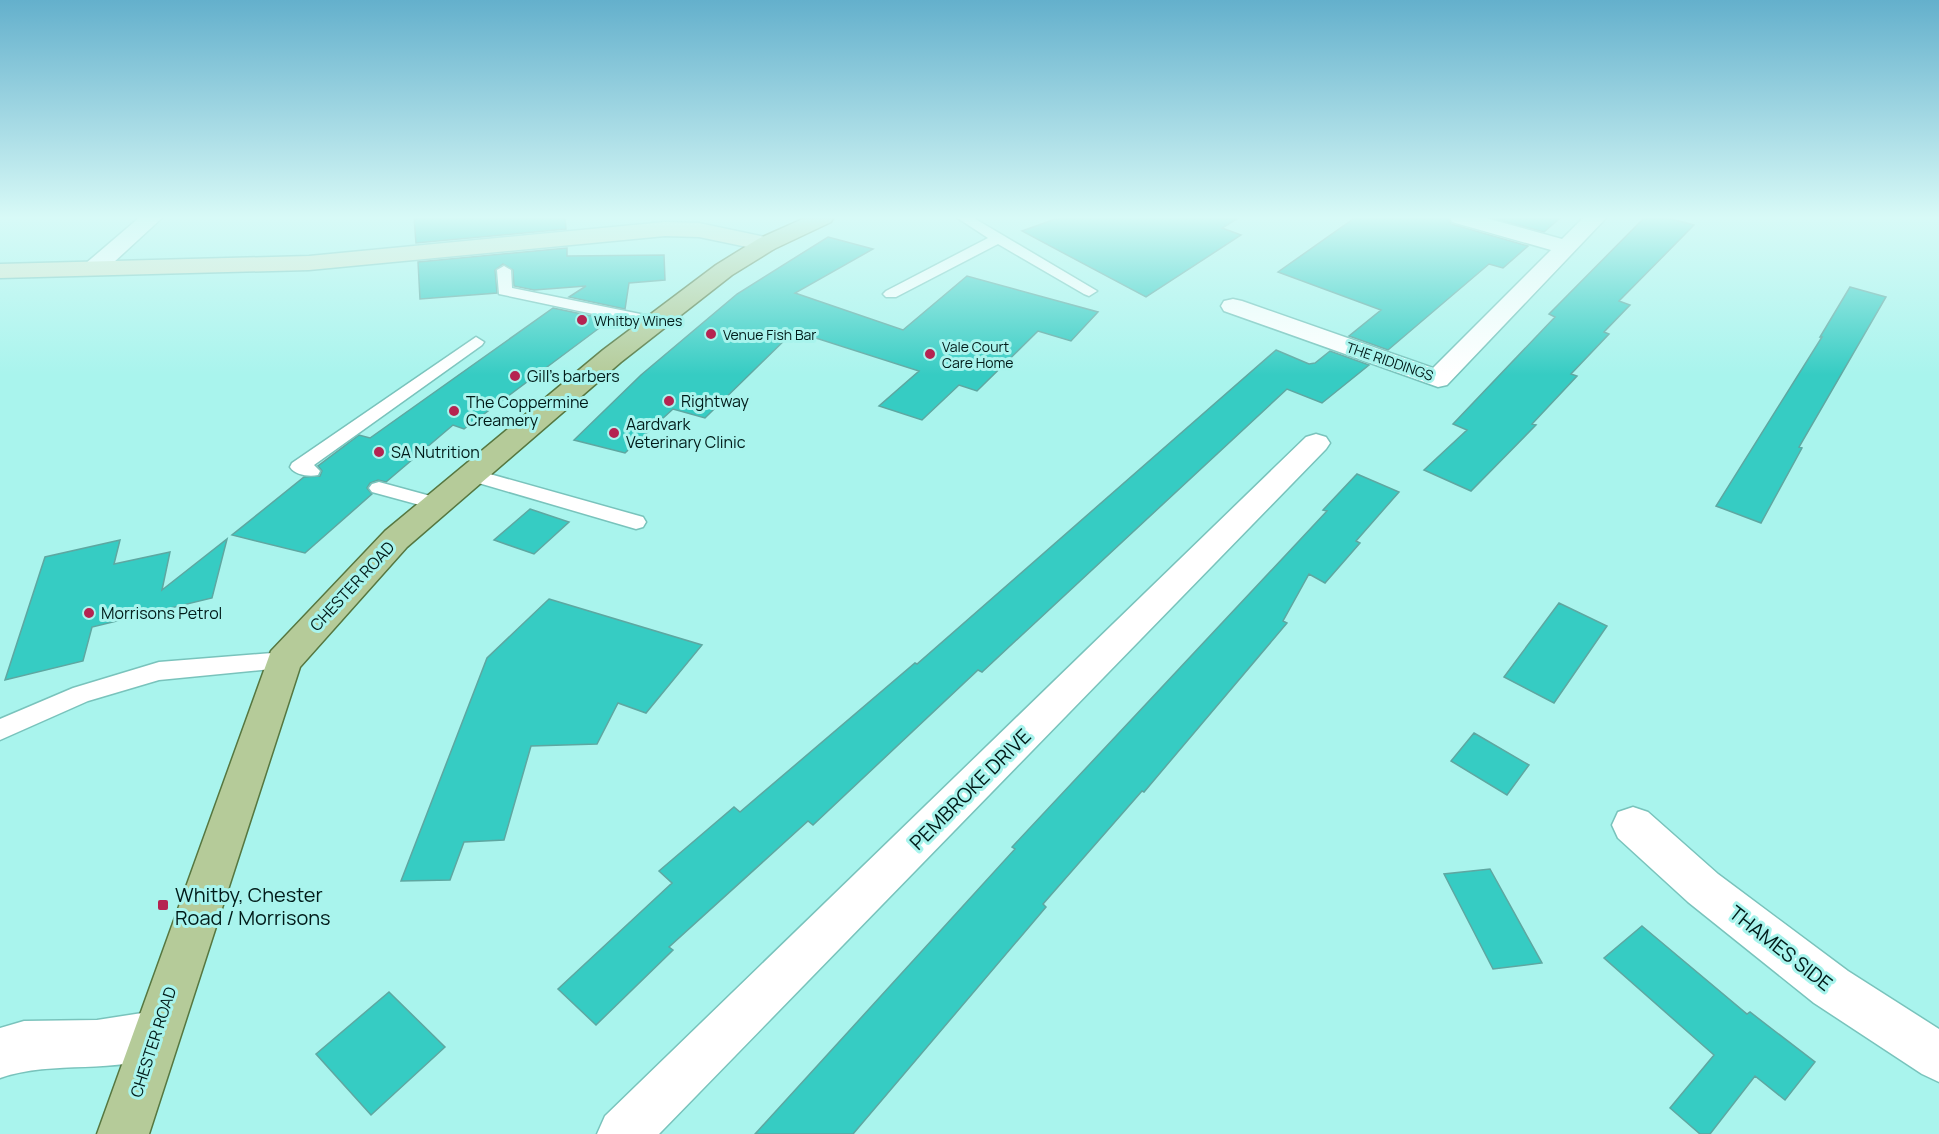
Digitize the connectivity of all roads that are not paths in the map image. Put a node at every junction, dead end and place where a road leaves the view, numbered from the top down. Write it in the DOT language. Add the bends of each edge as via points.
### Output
graph roads {
  1 [pos="50,270"];
  2 [pos="504,270"];
  3 [pos="724,270"];
  4 [pos="937,270"];
  5 [pos="1053,270"];
  6 [pos="1542,270"];
  7 [pos="0,271"];
  8 [pos="1089,291"];
  9 [pos="891,294"];
  10 [pos="1295,301"];
  11 [pos="1233,306"];
  12 [pos="1272,320"];
  13 [pos="654,322"];
  14 [pos="476,342"];
  15 [pos="1316,444"];
  16 [pos="311,471"];
  17 [pos="472,475"];
  18 [pos="379,488"];
  19 [pos="438,504"];
  20 [pos="636,522"];
  21 [pos="284,661"];
  22 [pos="0,730"];
  23 [pos="1633,825"];
  24 [pos="155,1035"];
  25 [pos="0,1053"];
  26 [pos="1939,1057"];
  27 [pos="123,1134"];
  28 [pos="623,1134"];
  1 -- 7 [label="street"];
  2 -- 13 [label="lane" via="504,291"];
  3 -- 13 [label="main road, CHESTER ROAD"];
  4 -- 9 [label="lane"];
  5 -- 8 [label="lane"];
  6 -- 12 [label="street, THE RIDDINGS" via="1438,379"];
  10 -- 12 [label="street"];
  11 -- 12 [label="street, THE RIDDINGS"];
  13 -- 17 [label="main road, CHESTER ROAD"];
  14 -- 16 [label="lane" via="298,467"];
  15 -- 28 [label="street, PEMBROKE DRIVE"];
  17 -- 19 [label="main road, CHESTER ROAD"];
  17 -- 20 [label="lane"];
  18 -- 19 [label="lane"];
  19 -- 21 [label="main road, CHESTER ROAD" via="396,539"];
  21 -- 22 [label="lane" via="159,671 81,694"];
  21 -- 24 [label="main road, CHESTER ROAD"];
  23 -- 26 [label="street, THAMES SIDE" via="1703,888 1831,987"];
  24 -- 25 [label="street" via="97,1044 24,1046"];
  24 -- 27 [label="main road, CHESTER ROAD"];
}
